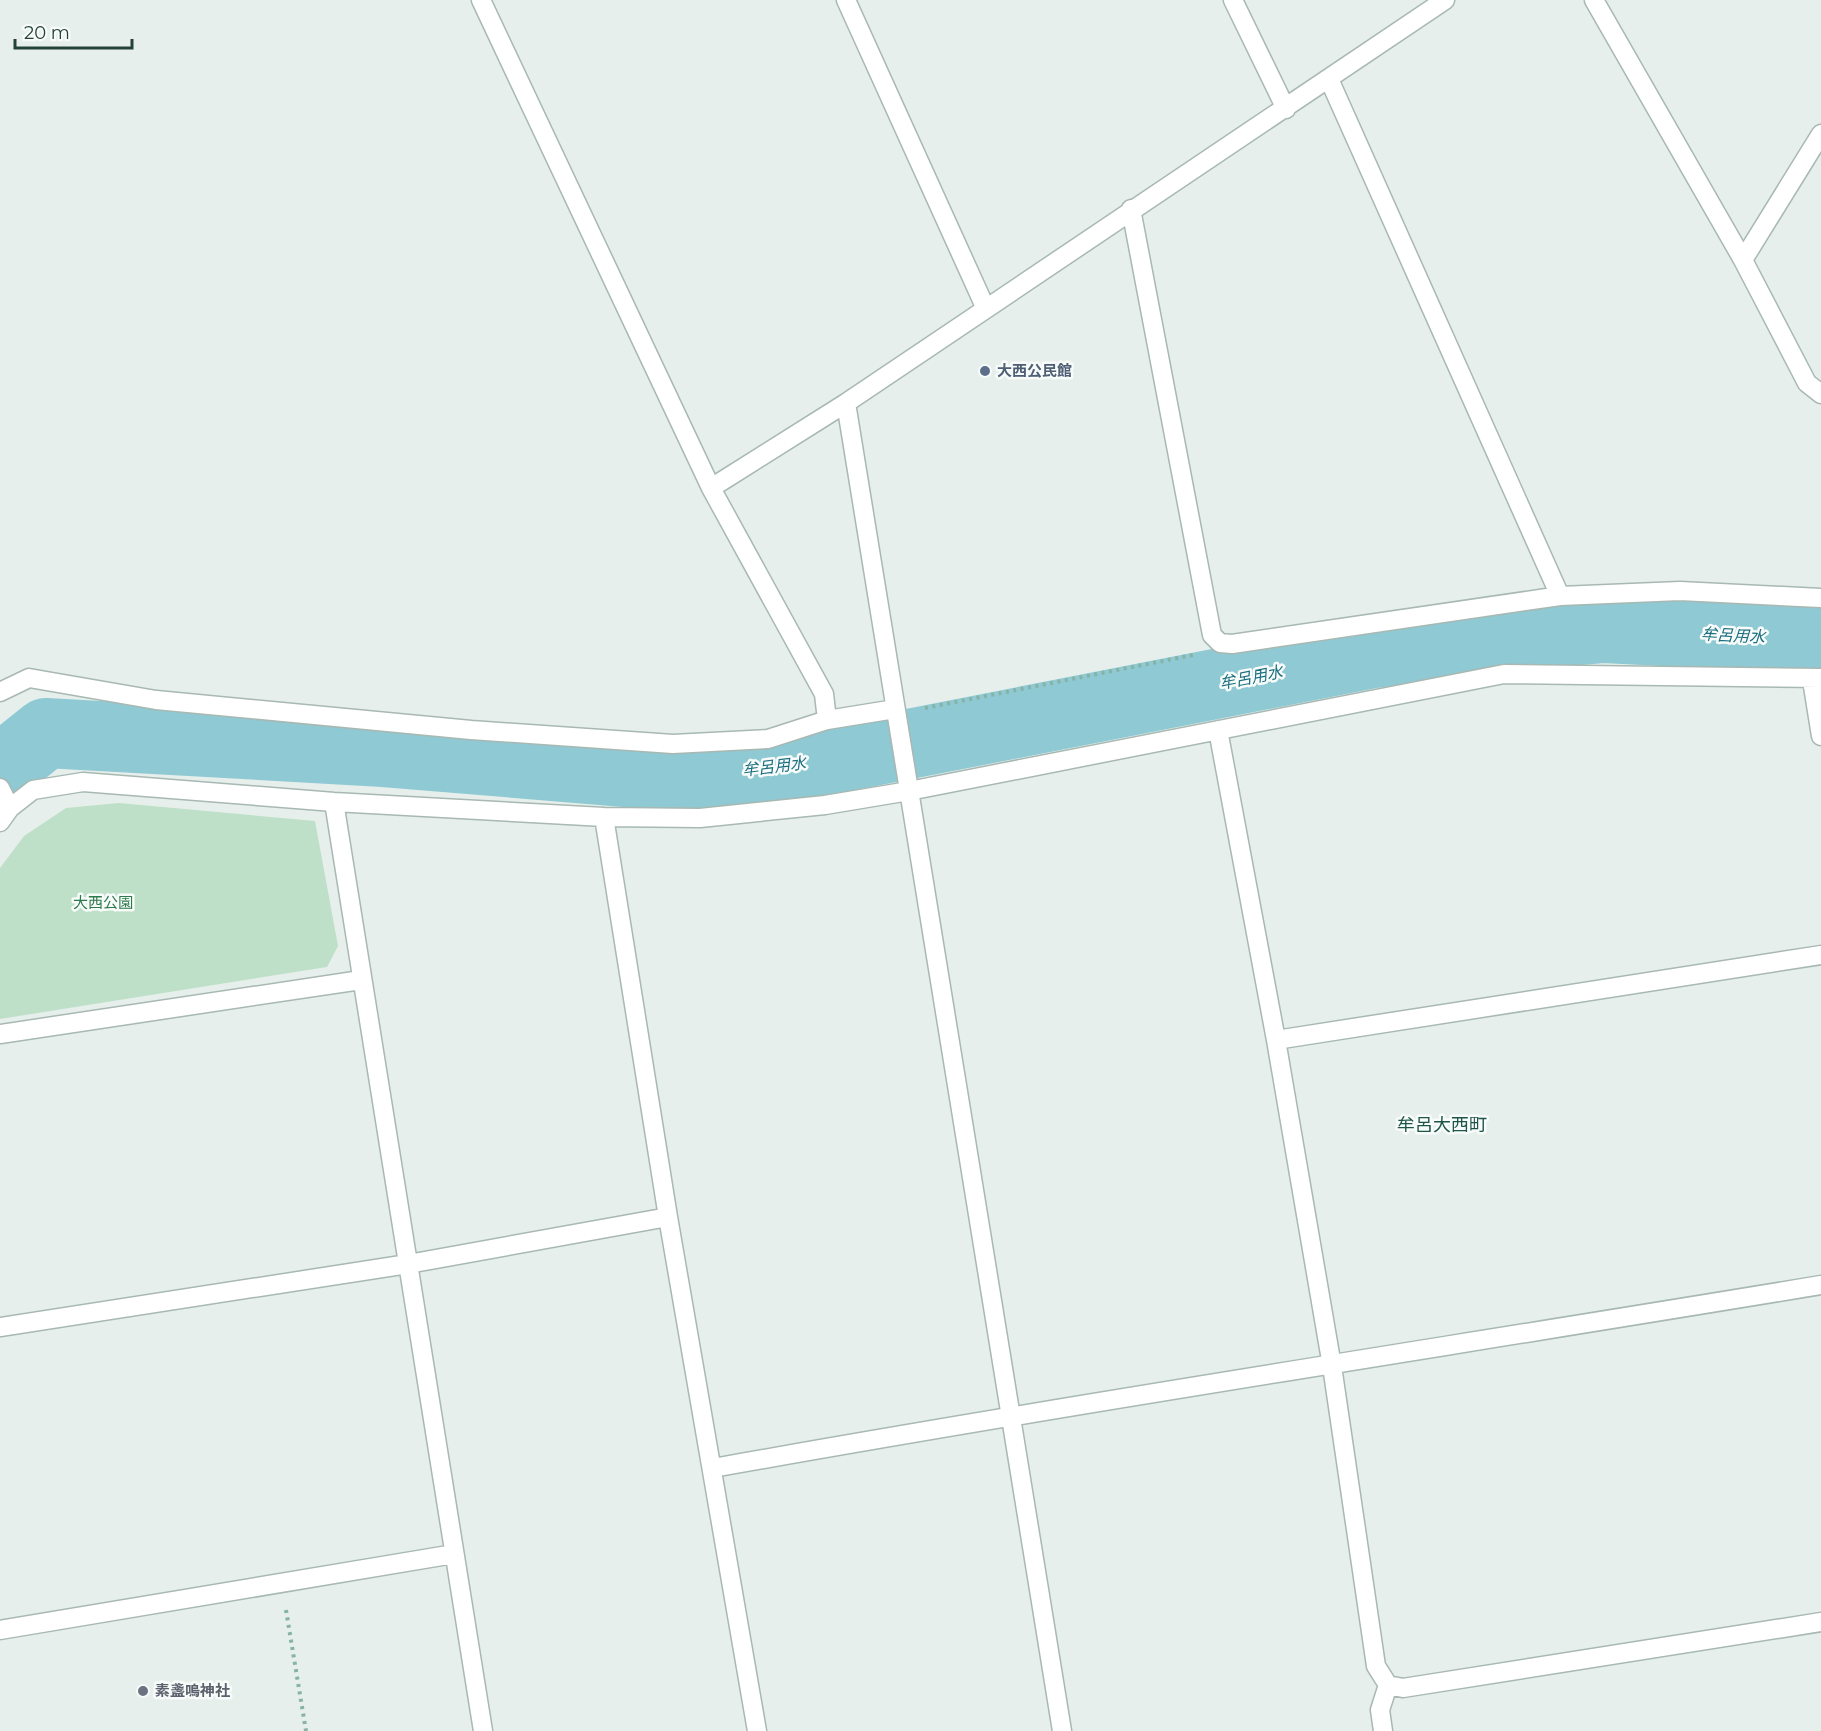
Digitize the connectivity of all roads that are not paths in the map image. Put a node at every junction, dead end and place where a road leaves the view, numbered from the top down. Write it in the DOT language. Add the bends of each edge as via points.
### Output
graph roads {
  1 [pos="481,0"];
  2 [pos="846,0"];
  3 [pos="1233,0"];
  4 [pos="1445,0"];
  5 [pos="1594,0"];
  6 [pos="1329,79"];
  7 [pos="1286,109"];
  8 [pos="1821,134"];
  9 [pos="1131,209"];
  10 [pos="1743,260"];
  11 [pos="986,309"];
  12 [pos="1821,394"];
  13 [pos="846,403"];
  14 [pos="711,488"];
  15 [pos="1560,597"];
  16 [pos="1821,598"];
  17 [pos="1816,679"];
  18 [pos="0,692"];
  19 [pos="896,716"];
  20 [pos="827,720"];
  21 [pos="1218,730"];
  22 [pos="1821,736"];
  23 [pos="0,788"];
  24 [pos="909,791"];
  25 [pos="334,802"];
  26 [pos="5,815"];
  27 [pos="604,817"];
  28 [pos="1821,955"];
  29 [pos="361,980"];
  30 [pos="0,1034"];
  31 [pos="1276,1040"];
  32 [pos="668,1217"];
  33 [pos="408,1264"];
  34 [pos="1821,1285"];
  35 [pos="0,1327"];
  36 [pos="1332,1366"];
  37 [pos="1011,1415"];
  38 [pos="713,1468"];
  39 [pos="454,1554"];
  40 [pos="1821,1622"];
  41 [pos="0,1630"];
  42 [pos="1388,1685"];
  43 [pos="483,1731"];
  44 [pos="757,1731"];
  45 [pos="1062,1731"];
  46 [pos="1383,1731"];
  1 -- 14 [label="street"];
  2 -- 11 [label="street"];
  3 -- 7 [label="street"];
  4 -- 6 [label="street"];
  5 -- 10 [label="street"];
  6 -- 7 [label="street"];
  6 -- 15 [label="street"];
  7 -- 9 [label="street"];
  8 -- 10 [label="street"];
  9 -- 11 [label="street"];
  9 -- 15 [label="street" via="1212,635 1220,643"];
  10 -- 12 [label="street" via="1807,383"];
  11 -- 13 [label="street"];
  13 -- 14 [label="street"];
  13 -- 19 [label="street"];
  14 -- 20 [label="street" via="824,694"];
  15 -- 16 [label="street" via="1680,591"];
  17 -- 21 [label="street" via="1504,674"];
  17 -- 22 [label="street"];
  18 -- 20 [label="street" via="29,678 156,700 471,730 673,744 768,739"];
  19 -- 20 [label="street"];
  19 -- 24 [label="street"];
  21 -- 24 [label="street"];
  21 -- 31 [label="street"];
  23 -- 26 [label="street"];
  24 -- 27 [label="street" via="825,805 700,818"];
  24 -- 37 [label="street"];
  25 -- 26 [label="street" via="83,782 33,790"];
  25 -- 27 [label="street"];
  25 -- 29 [label="street"];
  27 -- 32 [label="street"];
  28 -- 31 [label="street"];
  29 -- 30 [label="street"];
  29 -- 33 [label="street"];
  31 -- 36 [label="street"];
  32 -- 33 [label="street"];
  32 -- 38 [label="street"];
  33 -- 35 [label="street"];
  33 -- 39 [label="street"];
  34 -- 36 [label="street"];
  36 -- 37 [label="street"];
  36 -- 42 [label="street" via="1376,1666"];
  37 -- 38 [label="street"];
  37 -- 45 [label="street"];
  38 -- 44 [label="street"];
  39 -- 41 [label="street"];
  39 -- 43 [label="street"];
  40 -- 42 [label="street" via="1403,1688"];
  42 -- 46 [label="street" via="1380,1710"];
}
